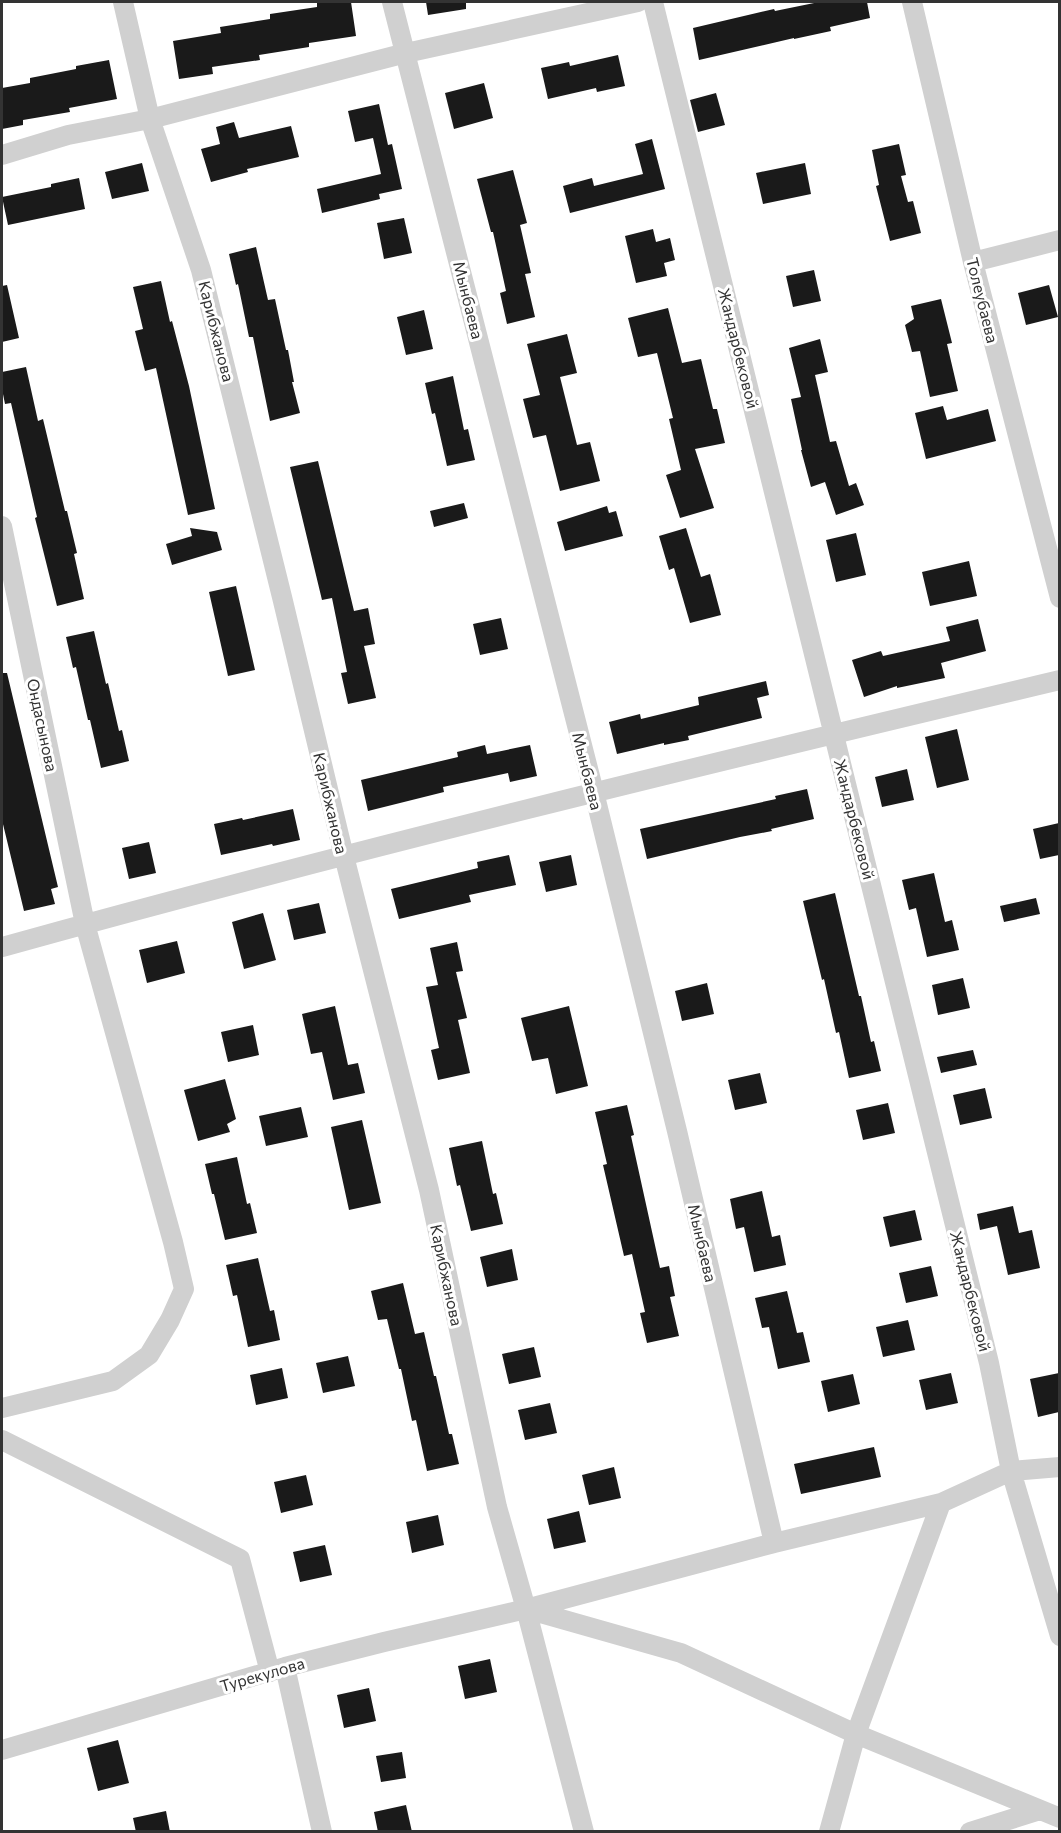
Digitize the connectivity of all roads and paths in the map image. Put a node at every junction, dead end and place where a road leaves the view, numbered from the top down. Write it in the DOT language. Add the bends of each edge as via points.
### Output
graph roads {
  1 [pos="123,2"];
  2 [pos="392,2"];
  3 [pos="638,2"];
  4 [pos="653,2"];
  5 [pos="912,2"];
  6 [pos="406,53"];
  7 [pos="150,119"];
  8 [pos="2,155"];
  9 [pos="1059,240"];
  10 [pos="974,262"];
  11 [pos="2,526"];
  12 [pos="1059,598"];
  13 [pos="1059,680"];
  14 [pos="834,733"];
  15 [pos="594,792"];
  16 [pos="344,856"];
  17 [pos="85,924"];
  18 [pos="2,947"];
  19 [pos="2,1408"];
  20 [pos="2,1440"];
  21 [pos="1059,1467"];
  22 [pos="1011,1471"];
  23 [pos="941,1503"];
  24 [pos="774,1543"];
  25 [pos="526,1609"];
  26 [pos="1059,1636"];
  27 [pos="277,1670"];
  28 [pos="856,1734"];
  29 [pos="2,1750"];
  30 [pos="1040,1810"];
  31 [pos="1059,1818"];
  32 [pos="322,1832"];
  33 [pos="584,1832"];
  34 [pos="829,1832"];
  35 [pos="970,1832"];
  1 -- 7 [label="street, Карибжанова"];
  2 -- 6 [label="street, Мынбаева"];
  3 -- 6 [label="street"];
  4 -- 14 [label="street, Жандарбековой"];
  5 -- 10 [label="street, Толеубаева"];
  6 -- 7 [label="street"];
  6 -- 15 [label="street, Мынбаева"];
  7 -- 8 [label="street" via="68,135"];
  7 -- 16 [label="street, Карибжанова" via="201,270"];
  9 -- 10 [label="street"];
  10 -- 12 [label="street, Толеубаева"];
  11 -- 17 [label="street, Ондасынова"];
  13 -- 14 [label="street"];
  14 -- 15 [label="street"];
  14 -- 22 [label="street, Жандарбековой" via="989,1363"];
  15 -- 16 [label="street"];
  15 -- 24 [label="street, Мынбаева"];
  16 -- 17 [label="street"];
  16 -- 25 [label="street, Карибжанова" via="429,1190 496,1507"];
  17 -- 18 [label="street"];
  17 -- 19 [label="street, Ондасынова" via="184,1289 149,1355 113,1381"];
  20 -- 27 [label="street" via="240,1559"];
  21 -- 22 [label="street, Турекулова"];
  22 -- 23 [label="street, Турекулова"];
  22 -- 26 [label="street, Жандарбековой"];
  23 -- 24 [label="street, Турекулова"];
  23 -- 28 [label="street"];
  24 -- 25 [label="street, Турекулова"];
  25 -- 27 [label="street, Турекулова"];
  25 -- 28 [label="street" via="681,1653"];
  25 -- 33 [label="street, Карибжанова"];
  27 -- 29 [label="street, Турекулова"];
  27 -- 32 [label="street"];
  28 -- 30 [label="street"];
  28 -- 34 [label="street"];
  30 -- 31 [label="street"];
  30 -- 35 [label="street"];
}
